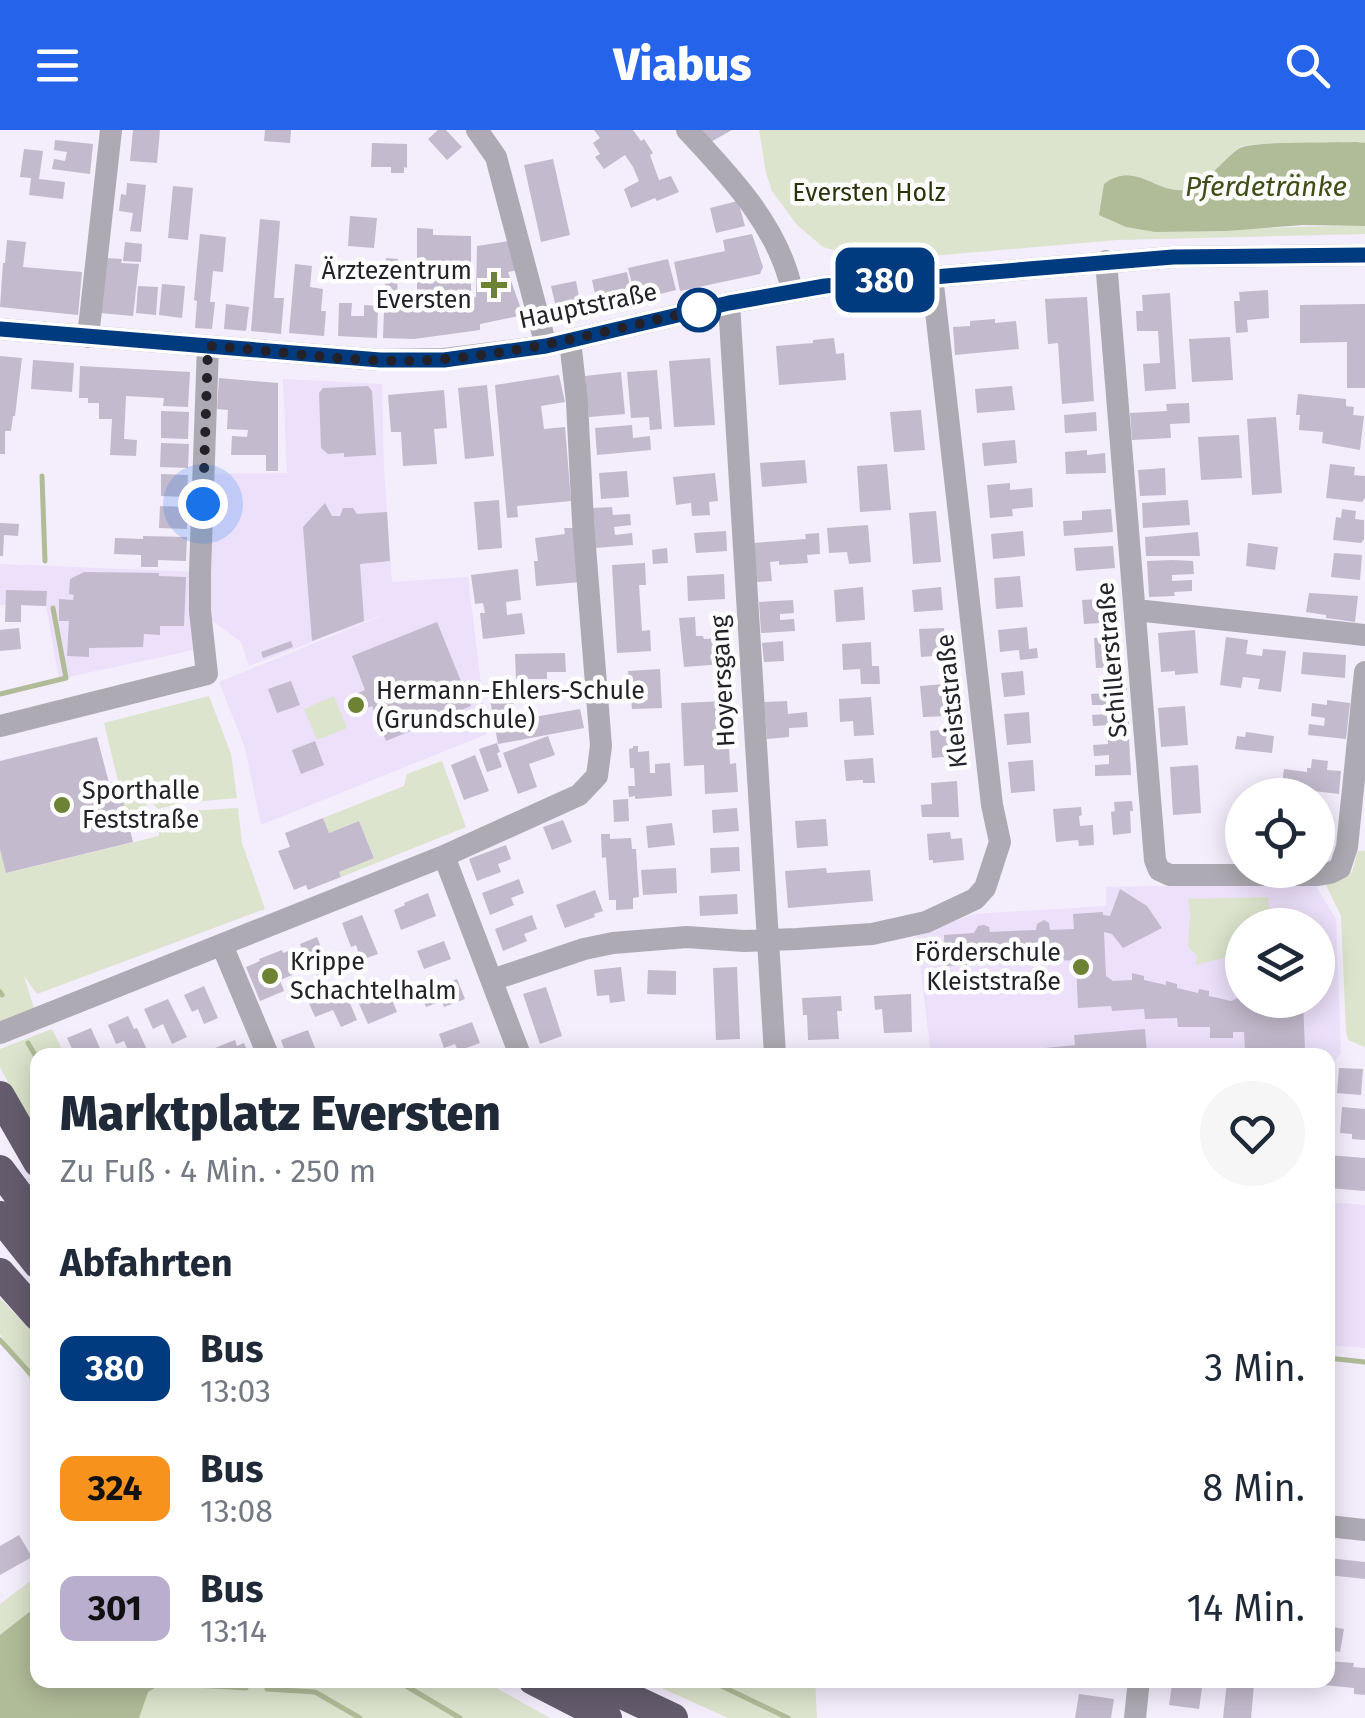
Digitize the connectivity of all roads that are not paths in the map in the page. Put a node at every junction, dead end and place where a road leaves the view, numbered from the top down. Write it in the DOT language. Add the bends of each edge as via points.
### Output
graph roads {
  1 [pos="111,130"];
  2 [pos="476,130"];
  3 [pos="688,130"];
  4 [pos="1365,255"];
  5 [pos="1106,261"];
  6 [pos="932,276"];
  7 [pos="792,290"];
  8 [pos="729,303"];
  9 [pos="0,329"];
  10 [pos="88,336"];
  11 [pos="570,341"];
  12 [pos="208,346"];
  13 [pos="546,346"];
  14 [pos="1136,610"];
  15 [pos="1365,635"];
  16 [pos="1365,672"];
  17 [pos="0,726"];
  18 [pos="444,856"];
  19 [pos="766,940"];
  20 [pos="222,945"];
  21 [pos="492,980"];
  22 [pos="0,1033"];
  23 [pos="265,1048"];
  24 [pos="517,1048"];
  25 [pos="774,1048"];
  26 [pos="0,1096"];
  27 [pos="30,1148"];
  28 [pos="0,1170"];
  29 [pos="30,1209"];
  30 [pos="0,1216"];
  31 [pos="30,1254"];
  32 [pos="0,1274"];
  33 [pos="30,1307"];
  34 [pos="1335,1527"];
  35 [pos="1365,1530"];
  36 [pos="549,1688"];
  37 [pos="609,1688"];
  38 [pos="1139,1688"];
  39 [pos="608,1718"];
  40 [pos="673,1718"];
  41 [pos="1136,1718"];
  1 -- 10 [label="street"];
  2 -- 13 [label="street" via="496,157"];
  3 -- 7 [label="street" via="758,213"];
  4 -- 5 [label="street, Hauptstraße"];
  5 -- 6 [label="street, Hauptstraße"];
  5 -- 14 [label="street, Schillerstraße"];
  6 -- 7 [label="street, Hauptstraße"];
  6 -- 19 [label="street, Kleiststraße" via="1000,842 985,888 950,912 872,934"];
  7 -- 8 [label="street, Hauptstraße"];
  8 -- 11 [label="street, Hauptstraße"];
  8 -- 19 [label="street, Hoyersgang"];
  9 -- 10 [label="street, Hauptstraße"];
  10 -- 12 [label="street, Hauptstraße"];
  11 -- 13 [label="street, Hauptstraße"];
  11 -- 18 [label="street" via="602,746 596,776 578,795"];
  12 -- 13 [label="street, Hauptstraße" via="380,360"];
  12 -- 17 [label="street" via="200,572 207,674"];
  14 -- 15 [label="street"];
  14 -- 16 [label="street, Schillerstraße" via="1155,860 1170,875 1298,875 1340,868 1348,847"];
  18 -- 20 [label="street"];
  18 -- 21 [label="street"];
  19 -- 21 [label="street, Kleiststraße" via="613,942"];
  19 -- 25 [label="street, Hoyersgang"];
  20 -- 22 [label="street"];
  20 -- 23 [label="street"];
  21 -- 24 [label="street"];
  26 -- 27 [label="highway"];
  28 -- 29 [label="highway"];
  30 -- 31 [label="highway"];
  32 -- 33 [label="highway"];
  34 -- 35 [label="street"];
  36 -- 39 [label="highway"];
  37 -- 40 [label="highway"];
  38 -- 41 [label="street"];
}
